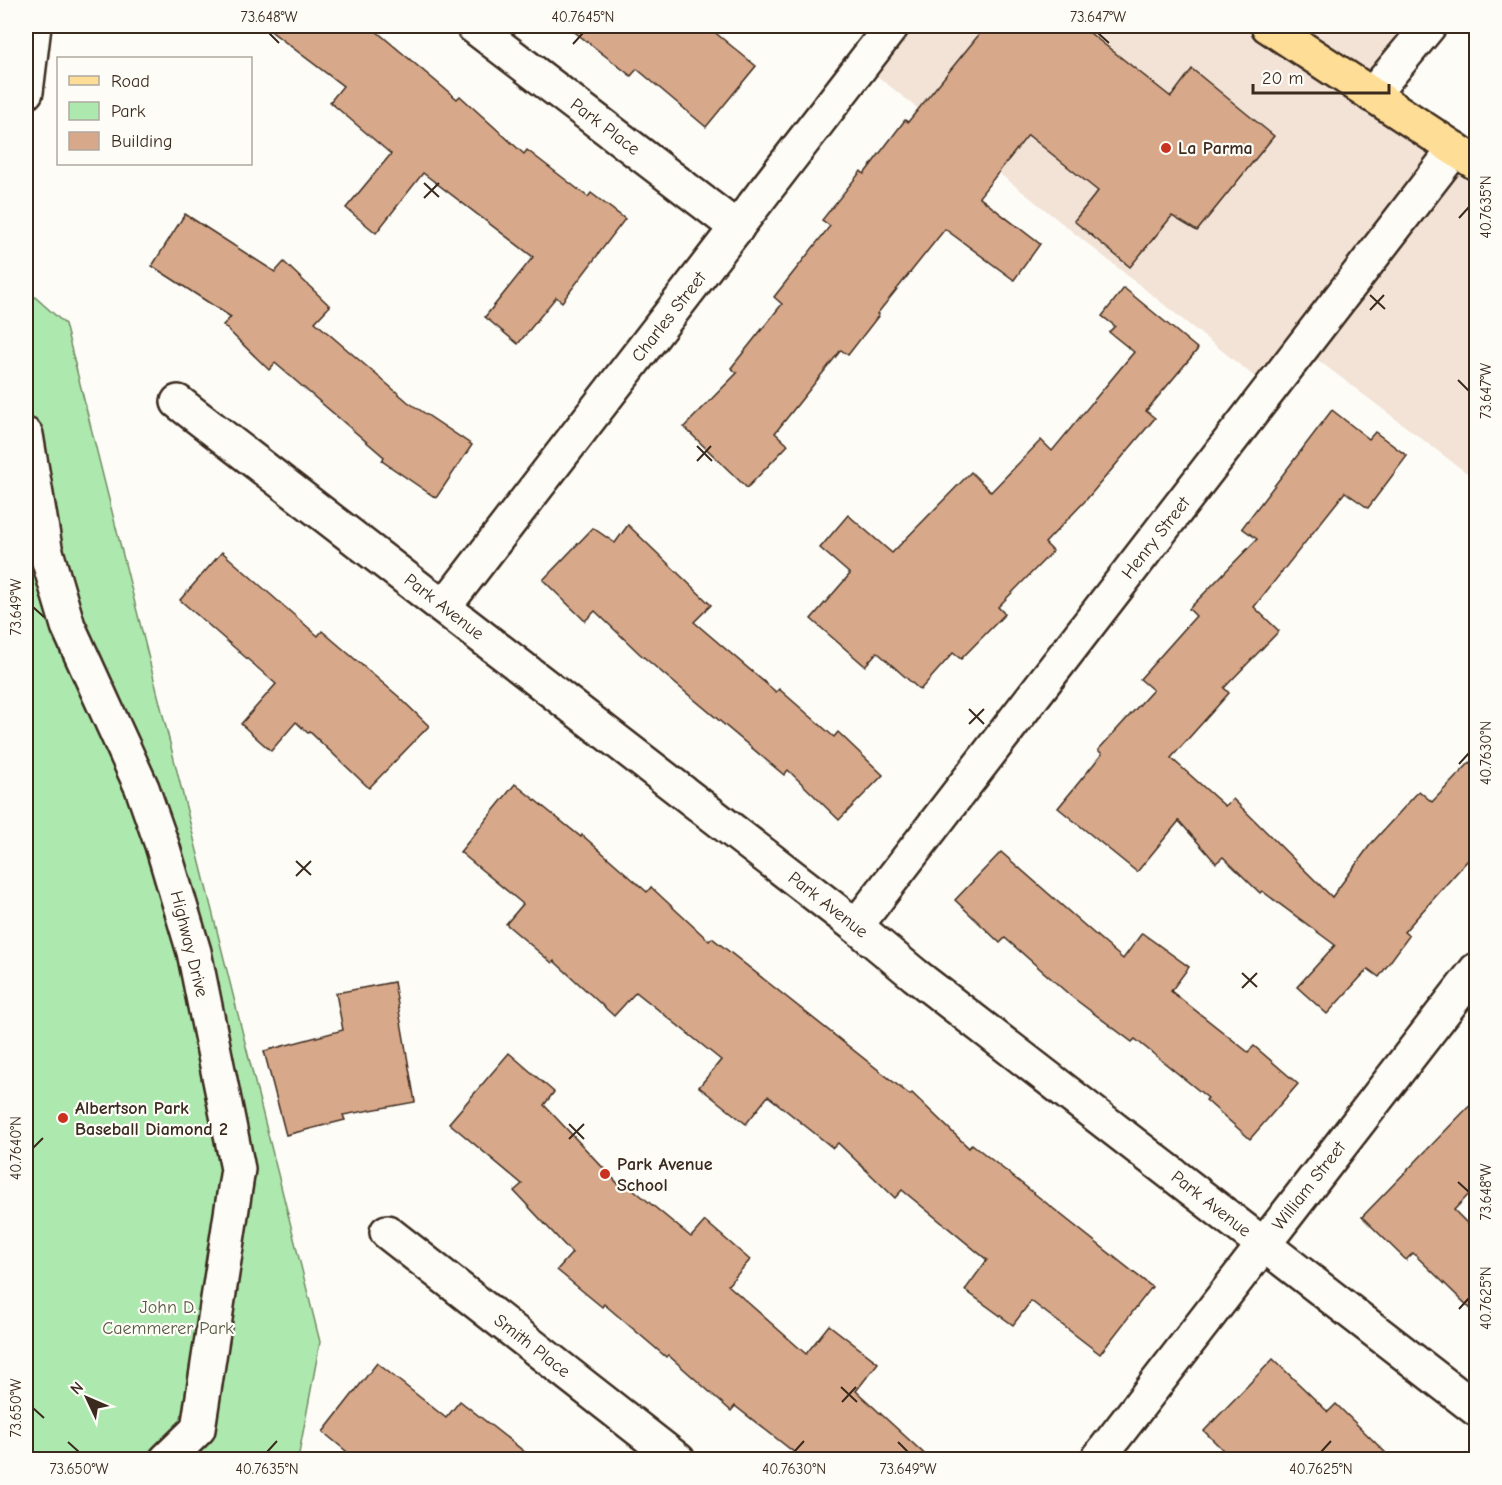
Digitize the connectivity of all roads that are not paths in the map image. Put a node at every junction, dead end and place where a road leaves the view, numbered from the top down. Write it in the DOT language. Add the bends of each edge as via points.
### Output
graph roads {
  1 [pos="34,26"];
  2 [pos="473,26"];
  3 [pos="892,26"];
  4 [pos="1268,26"];
  5 [pos="1430,26"];
  6 [pos="26,92"];
  7 [pos="1372,95"];
  8 [pos="1466,156"];
  9 [pos="737,228"];
  10 [pos="178,402"];
  11 [pos="26,435"];
  12 [pos="444,608"];
  13 [pos="856,926"];
  14 [pos="1476,970"];
  15 [pos="387,1232"];
  16 [pos="1264,1245"];
  17 [pos="1476,1409"];
  18 [pos="166,1460"];
  19 [pos="678,1460"];
  20 [pos="1097,1460"];
  1 -- 6 [label="street"];
  2 -- 9 [label="street, Park Place"];
  3 -- 9 [label="street, Charles Street"];
  4 -- 7 [label="main road"];
  5 -- 7 [label="street"];
  7 -- 8 [label="main road"];
  8 -- 13 [label="street, Henry Street"];
  9 -- 12 [label="street, Charles Street"];
  10 -- 12 [label="street, Park Avenue"];
  11 -- 18 [label="street, Highway Drive" via="45,548 68,626 142,788 194,952 238,1169 198,1430"];
  12 -- 13 [label="street, Park Avenue"];
  13 -- 16 [label="street, Park Avenue"];
  14 -- 16 [label="street, William Street"];
  15 -- 19 [label="street, Smith Place"];
  16 -- 17 [label="street, Park Avenue"];
  16 -- 20 [label="street, William Street"];
}
